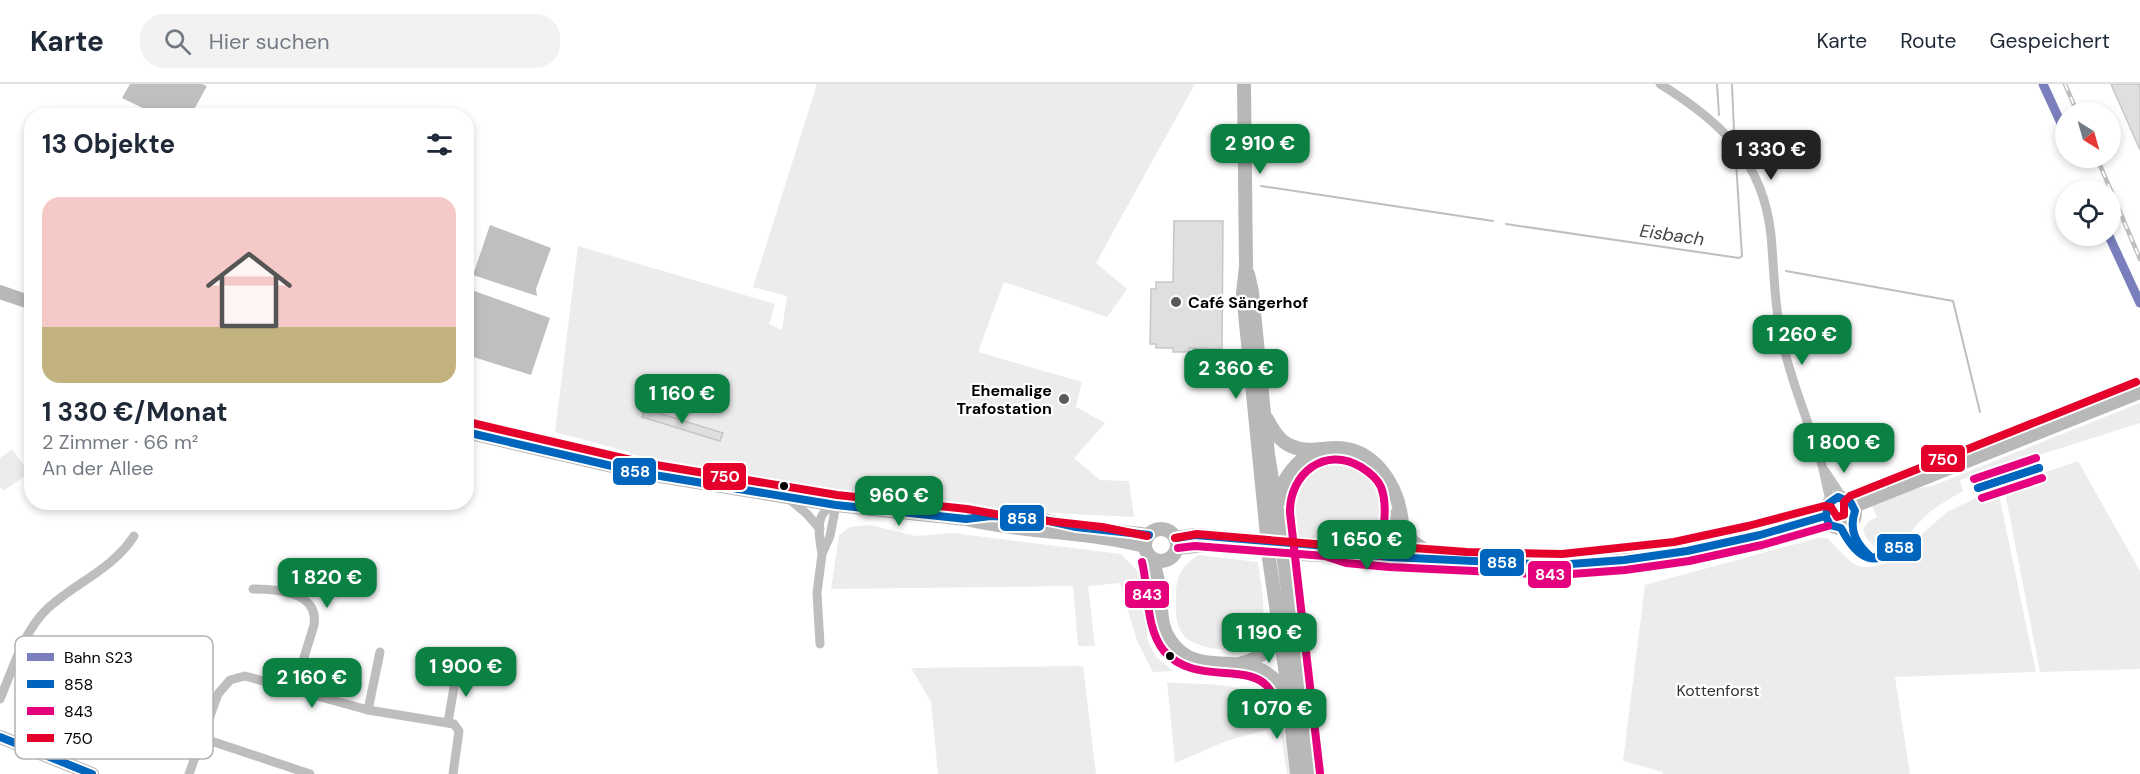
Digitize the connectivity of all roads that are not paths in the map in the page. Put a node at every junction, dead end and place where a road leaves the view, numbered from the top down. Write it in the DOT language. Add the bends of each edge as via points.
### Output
graph roads {
  1 [pos="1244,84"];
  2 [pos="1660,84"];
  3 [pos="1246,266"];
  4 [pos="0,283"];
  5 [pos="24,290"];
  6 [pos="0,292"];
  7 [pos="24,300"];
  8 [pos="2140,392"];
  9 [pos="1264,411"];
  10 [pos="474,434"];
  11 [pos="1316,450"];
  12 [pos="1392,488"];
  13 [pos="788,498"];
  14 [pos="1836,499"];
  15 [pos="836,505"];
  16 [pos="1854,506"];
  17 [pos="1393,516"];
  18 [pos="1825,516"];
  19 [pos="820,529"];
  20 [pos="1403,530"];
  21 [pos="1276,532"];
  22 [pos="134,536"];
  23 [pos="1147,541"];
  24 [pos="1177,543"];
  25 [pos="1348,553"];
  26 [pos="822,554"];
  27 [pos="1390,557"];
  28 [pos="1152,559"];
  29 [pos="1169,560"];
  30 [pos="1441,561"];
  31 [pos="253,589"];
  32 [pos="1161,598"];
  33 [pos="1278,623"];
  34 [pos="29,636"];
  35 [pos="820,644"];
  36 [pos="381,652"];
  37 [pos="1237,663"];
  38 [pos="15,666"];
  39 [pos="457,670"];
  40 [pos="294,690"];
  41 [pos="0,699"];
  42 [pos="1288,702"];
  43 [pos="213,708"];
  44 [pos="368,710"];
  45 [pos="448,722"];
  46 [pos="0,737"];
  47 [pos="213,742"];
  48 [pos="15,743"];
  49 [pos="55,759"];
  50 [pos="194,759"];
  51 [pos="294,772"];
  52 [pos="92,774"];
  53 [pos="189,774"];
  54 [pos="310,774"];
  55 [pos="453,774"];
  56 [pos="1297,774"];
  57 [pos="1310,774"];
  1 -- 3 [label="main road"];
  2 -- 14 [label="street" via="1700,109 1726,134 1744,157 1760,190 1771,233 1785,356"];
  3 -- 9 [label="main road"];
  3 -- 21 [label="main road" via="1245,333"];
  4 -- 5 [label="main road"];
  6 -- 7 [label="main road"];
  8 -- 16 [label="main road"];
  9 -- 11 [label="main road" via="1272,429 1285,443"];
  9 -- 21 [label="main road"];
  10 -- 13 [label="main road" via="642,473"];
  11 -- 12 [label="main road" via="1341,448 1361,455 1382,470"];
  11 -- 21 [label="main road" via="1298,462 1283,483"];
  12 -- 17 [label="main road"];
  12 -- 20 [label="main road"];
  13 -- 15 [label="main road"];
  13 -- 19 [label="street"];
  14 -- 16 [label="main road" via="1849,500"];
  14 -- 18 [label="main road" via="1826,506"];
  15 -- 19 [label="street" via="823,511"];
  15 -- 23 [label="main road" via="966,519 1040,519"];
  15 -- 26 [label="street"];
  16 -- 18 [label="main road" via="1854,519 1844,527 1830,525"];
  17 -- 25 [label="main road" via="1375,540"];
  17 -- 27 [label="main road"];
  18 -- 30 [label="main road" via="1687,551 1624,560 1535,565"];
  19 -- 26 [label="street"];
  20 -- 27 [label="main road" via="1400,548"];
  20 -- 30 [label="main road"];
  21 -- 33 [label="main road, bridge" via="1269,558"];
  21 -- 57 [label="main road, bridge" via="1284,560"];
  22 -- 34 [label="street" via="123,553 48,608"];
  23 -- 24 [label="main road" via="1160,529 1167,530"];
  23 -- 28 [label="main road" via="1147,554"];
  24 -- 25 [label="main road" via="1328,556"];
  24 -- 29 [label="main road"];
  25 -- 27 [label="main road"];
  26 -- 35 [label="street" via="816,607"];
  27 -- 30 [label="main road"];
  28 -- 29 [label="main road"];
  28 -- 32 [label="main road"];
  29 -- 32 [label="main road"];
  31 -- 40 [label="street" via="278,589 303,598 313,607 314,625"];
  32 -- 37 [label="main road" via="1163,627 1176,648 1201,662"];
  33 -- 37 [label="main road" via="1267,650 1256,659"];
  33 -- 42 [label="main road"];
  36 -- 44 [label="street"];
  37 -- 42 [label="main road" via="1266,672"];
  38 -- 41 [label="street"];
  39 -- 45 [label="street"];
  40 -- 43 [label="street" via="245,676 230,680"];
  40 -- 44 [label="street"];
  42 -- 56 [label="main road"];
  44 -- 45 [label="street"];
  45 -- 55 [label="street" via="459,731"];
  46 -- 48 [label="main road"];
  47 -- 51 [label="street"];
  49 -- 52 [label="main road"];
  50 -- 53 [label="street"];
  51 -- 54 [label="street"];
}
